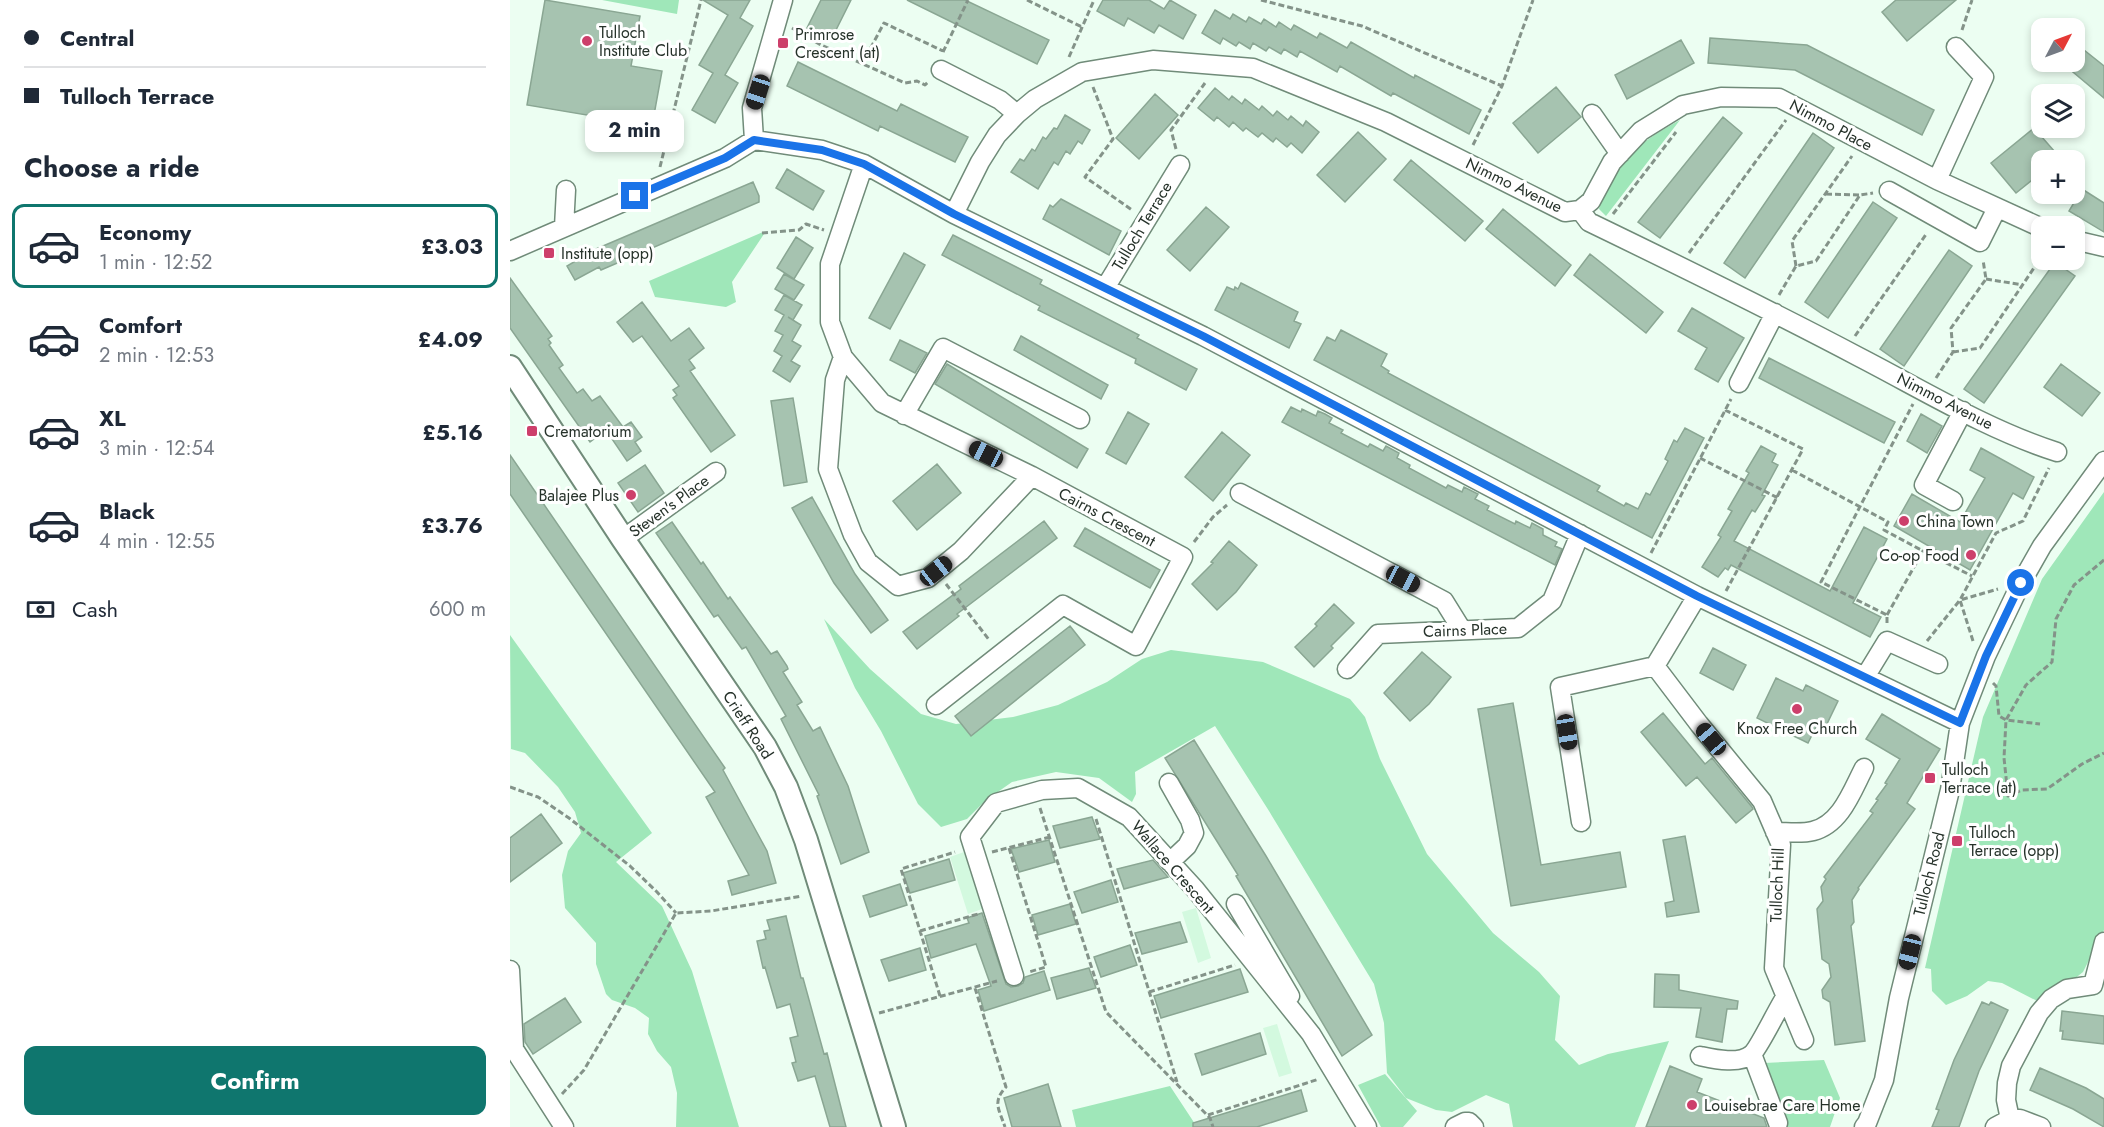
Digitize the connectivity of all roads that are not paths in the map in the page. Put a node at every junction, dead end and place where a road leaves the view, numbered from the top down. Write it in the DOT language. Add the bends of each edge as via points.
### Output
graph roads {
  1 [pos="783,0"];
  2 [pos="1956,47"];
  3 [pos="941,70"];
  4 [pos="1017,114"];
  5 [pos="1592,114"];
  6 [pos="754,140"];
  7 [pos="1620,154"];
  8 [pos="864,164"];
  9 [pos="1180,165"];
  10 [pos="1937,180"];
  11 [pos="566,189"];
  12 [pos="1889,190"];
  13 [pos="1997,208"];
  14 [pos="1580,210"];
  15 [pos="954,214"];
  16 [pos="2031,223"];
  17 [pos="564,227"];
  18 [pos="2085,243"];
  19 [pos="2104,247"];
  20 [pos="510,251"];
  21 [pos="1105,288"];
  22 [pos="1773,312"];
  23 [pos="843,357"];
  24 [pos="510,368"];
  25 [pos="1739,383"];
  26 [pos="1963,411"];
  27 [pos="904,415"];
  28 [pos="1080,419"];
  29 [pos="2057,452"];
  30 [pos="2104,461"];
  31 [pos="716,472"];
  32 [pos="1032,476"];
  33 [pos="1239,494"];
  34 [pos="1953,501"];
  35 [pos="1580,534"];
  36 [pos="623,539"];
  37 [pos="1697,596"];
  38 [pos="1462,630"];
  39 [pos="1938,664"];
  40 [pos="1655,666"];
  41 [pos="1347,669"];
  42 [pos="1864,677"];
  43 [pos="936,705"];
  44 [pos="1960,723"];
  45 [pos="1864,768"];
  46 [pos="1169,783"];
  47 [pos="1581,822"];
  48 [pos="1775,832"];
  49 [pos="1170,861"];
  50 [pos="1236,904"];
  51 [pos="2104,942"];
  52 [pos="510,970"];
  53 [pos="1014,976"];
  54 [pos="2099,986"];
  55 [pos="1785,996"];
  56 [pos="1311,1034"];
  57 [pos="1804,1040"];
  58 [pos="1752,1054"];
  59 [pos="1700,1056"];
  60 [pos="1778,1123"];
  61 [pos="2002,1123"];
  62 [pos="564,1127"];
  63 [pos="894,1127"];
  64 [pos="1367,1127"];
  65 [pos="1455,1127"];
  66 [pos="1474,1127"];
  67 [pos="1864,1127"];
  68 [pos="2041,1127"];
  1 -- 6 [label="street" via="752,108"];
  2 -- 10 [label="street" via="1984,77"];
  3 -- 4 [label="street" via="1000,100"];
  4 -- 14 [label="street, Nimmo Avenue" via="1035,99 1087,71 1153,60 1253,69 1386,122 1565,212"];
  4 -- 15 [label="street, Nimmo Avenue" via="980,162"];
  5 -- 7 [label="street"];
  6 -- 8 [label="street, Tulloch Terrace" via="822,150"];
  6 -- 17 [label="street" via="725,158"];
  7 -- 10 [label="street, Nimmo Place" via="1641,131 1683,105 1721,97 1779,98"];
  7 -- 14 [label="street, Nimmo Place" via="1591,201"];
  8 -- 15 [label="street, Tulloch Terrace"];
  8 -- 23 [label="street, Cairns Crescent" via="830,264 830,322"];
  9 -- 21 [label="street, Tulloch Terrace"];
  10 -- 13 [label="street, Nimmo Place"];
  11 -- 17 [label="street"];
  12 -- 13 [label="street" via="1980,242"];
  13 -- 16 [label="street, Nimmo Place"];
  14 -- 22 [label="street, Nimmo Avenue" via="1589,222"];
  15 -- 21 [label="street, Tulloch Terrace"];
  17 -- 20 [label="street"];
  18 -- 19 [label="street"];
  21 -- 35 [label="street, Tulloch Terrace"];
  22 -- 25 [label="street"];
  22 -- 26 [label="street, Nimmo Avenue"];
  23 -- 27 [label="street, Cairns Crescent" via="882,403"];
  23 -- 32 [label="street" via="835,380 828,469 853,535 868,562 898,586 928,578 961,551"];
  24 -- 36 [label="main road, Crieff Road"];
  26 -- 29 [label="street, Nimmo Avenue" via="2030,444"];
  26 -- 34 [label="street" via="1924,485"];
  27 -- 28 [label="street" via="943,348"];
  27 -- 32 [label="street, Cairns Crescent"];
  30 -- 44 [label="street, Tulloch Road" via="2042,546 2021,583"];
  31 -- 36 [label="street, Steven's Place"];
  32 -- 43 [label="street, Cairns Crescent" via="1183,557 1136,646 1064,605"];
  33 -- 38 [label="street" via="1444,601"];
  35 -- 37 [label="street, Tulloch Terrace"];
  35 -- 38 [label="street, Cairns Place" via="1552,601 1518,628"];
  36 -- 63 [label="main road, Crieff Road" via="765,747 786,787 806,840"];
  37 -- 40 [label="street"];
  37 -- 42 [label="street, Tulloch Terrace"];
  38 -- 41 [label="street, Cairns Place" via="1378,634"];
  39 -- 42 [label="street" via="1887,641"];
  40 -- 47 [label="street" via="1560,687"];
  40 -- 48 [label="street, Tulloch Hill" via="1762,801"];
  42 -- 44 [label="street, Tulloch Terrace"];
  44 -- 67 [label="street, Tulloch Road" via="1950,790 1899,998 1884,1080"];
  45 -- 48 [label="street" via="1832,822 1813,831"];
  46 -- 49 [label="street" via="1194,833 1187,846"];
  48 -- 55 [label="street, Tulloch Hill" via="1780,844 1774,968"];
  49 -- 53 [label="street, Wallace Crescent" via="1129,817 1078,788 1035,792 996,803 970,837"];
  49 -- 56 [label="street, Wallace Crescent"];
  50 -- 56 [label="street"];
  51 -- 54 [label="street" via="2099,955"];
  52 -- 62 [label="street" via="514,1049"];
  54 -- 61 [label="street" via="2067,989 2042,1007 2011,1066"];
  55 -- 57 [label="street, Tulloch Hill"];
  55 -- 58 [label="street"];
  56 -- 64 [label="street, Wallace Crescent"];
  58 -- 59 [label="street" via="1742,1059"];
  58 -- 60 [label="street"];
  61 -- 68 [label="street" via="2020,1119"];
  65 -- 66 [label="street" via="1465,1122"];
}
